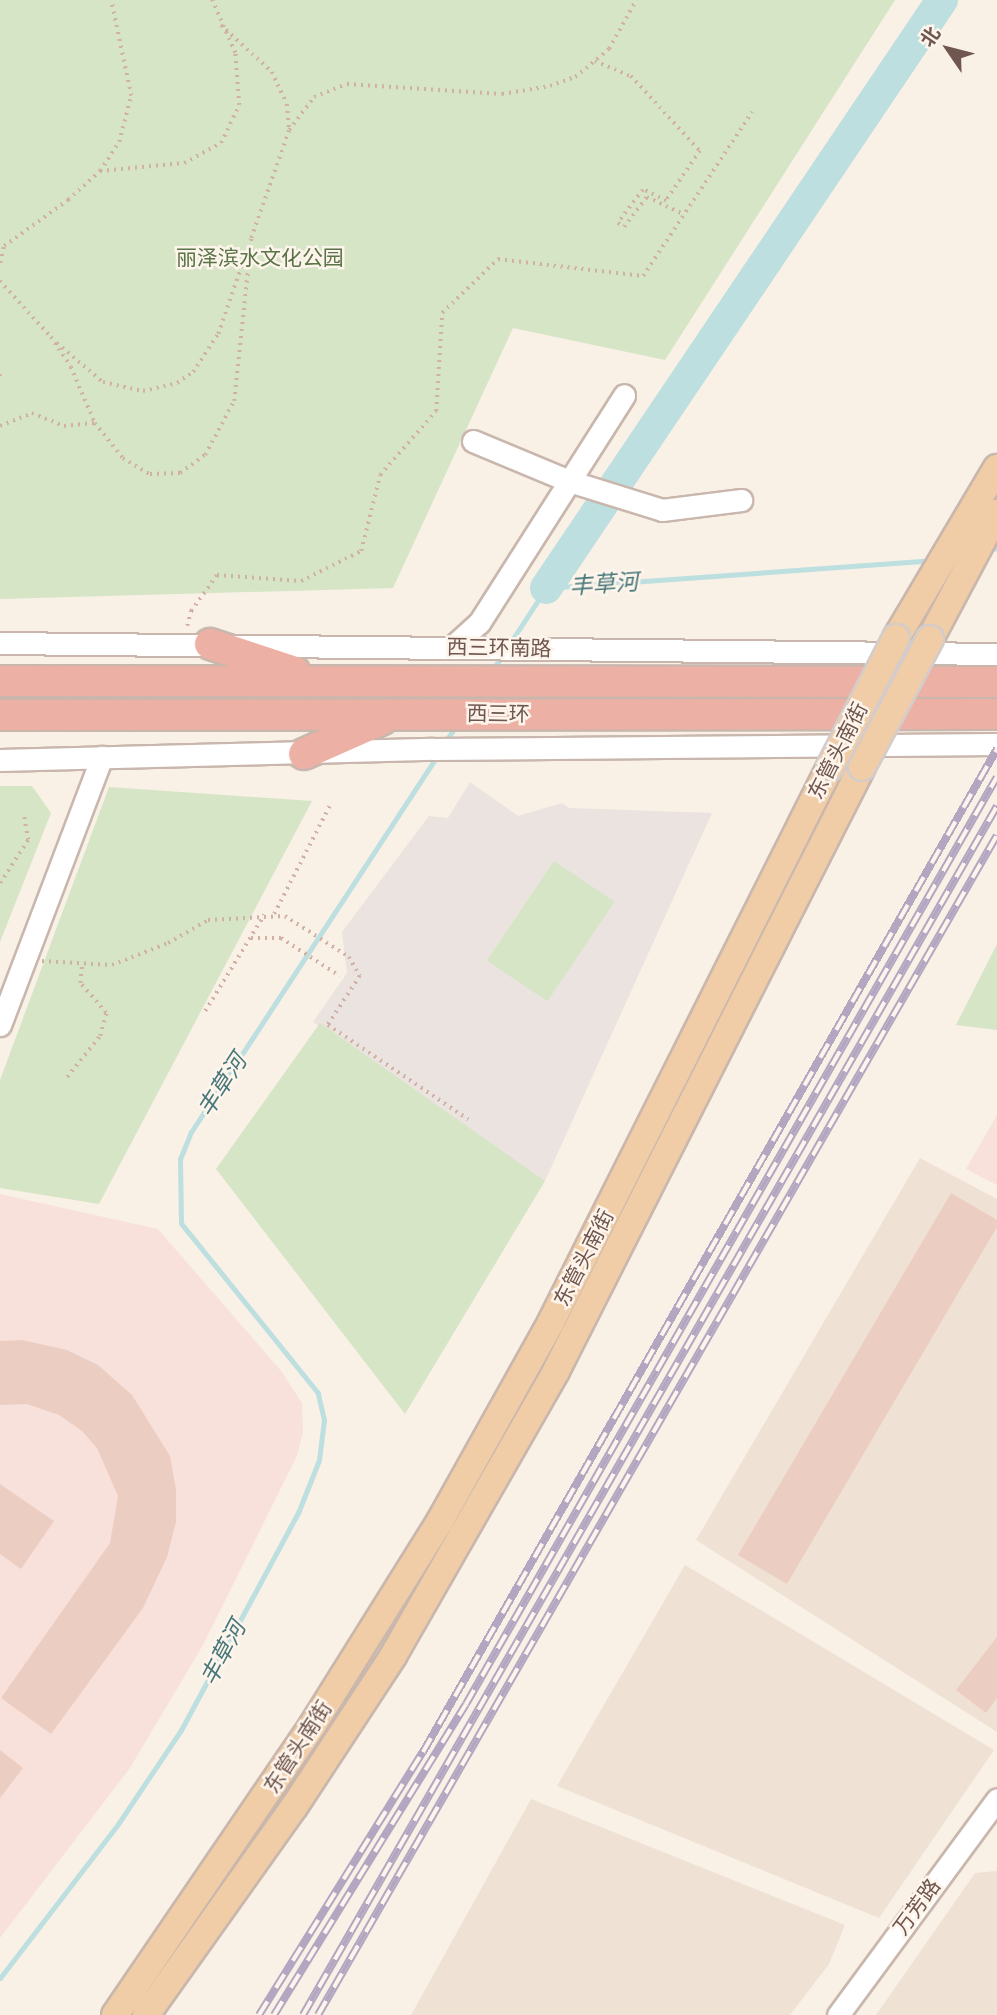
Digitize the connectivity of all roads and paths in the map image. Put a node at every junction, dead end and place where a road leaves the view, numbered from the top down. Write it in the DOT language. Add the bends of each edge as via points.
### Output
graph roads {
  1 [pos="111,0"];
  2 [pos="212,0"];
  3 [pos="636,0"];
  4 [pos="220,24"];
  5 [pos="595,61"];
  6 [pos="752,111"];
  7 [pos="289,130"];
  8 [pos="100,171"];
  9 [pos="683,214"];
  10 [pos="251,238"];
  11 [pos="2,247"];
  12 [pos="0,263"];
  13 [pos="0,281"];
  14 [pos="51,337"];
  15 [pos="0,374"];
  16 [pos="0,380"];
  17 [pos="624,395"];
  18 [pos="95,423"];
  19 [pos="0,426"];
  20 [pos="474,441"];
  21 [pos="997,468"];
  22 [pos="569,481"];
  23 [pos="741,500"];
  24 [pos="980,528"];
  25 [pos="0,643"];
  26 [pos="196,644"];
  27 [pos="452,647"];
  28 [pos="997,654"];
  29 [pos="0,681"];
  30 [pos="322,681"];
  31 [pos="997,682"];
  32 [pos="393,714"];
  33 [pos="997,714"];
  34 [pos="0,715"];
  35 [pos="997,744"];
  36 [pos="304,754"];
  37 [pos="102,757"];
  38 [pos="0,760"];
  39 [pos="330,805"];
  40 [pos="24,817"];
  41 [pos="0,883"];
  42 [pos="274,914"];
  43 [pos="264,915"];
  44 [pos="250,938"];
  45 [pos="26,956"];
  46 [pos="82,965"];
  47 [pos="340,976"];
  48 [pos="205,1011"];
  49 [pos="0,1025"];
  50 [pos="67,1077"];
  51 [pos="468,1119"];
  52 [pos="997,1800"];
  53 [pos="115,2015"];
  54 [pos="146,2015"];
  55 [pos="838,2015"];
  1 -- 8 [label="path" via="131,96 119,142"];
  2 -- 4 [label="path"];
  3 -- 5 [label="path" via="609,50"];
  4 -- 7 [label="path" via="272,72 287,104"];
  4 -- 8 [label="path" via="235,53 239,105 221,143 184,163"];
  5 -- 7 [label="path" via="575,77 502,94 347,84 314,97"];
  5 -- 9 [label="path" via="631,76 700,151 666,201 643,190 618,223 624,227 647,197"];
  6 -- 9 [label="path"];
  7 -- 10 [label="path"];
  8 -- 11 [label="path"];
  9 -- 26 [label="path" via="643,276 498,259 442,313 436,411 380,475 361,551 300,581 217,575 191,611"];
  10 -- 14 [label="path" via="218,334 199,365 177,383 143,391 103,382"];
  10 -- 18 [label="path" via="234,401 205,454 180,474 150,474 123,458"];
  11 -- 12 [label="path"];
  13 -- 14 [label="path"];
  14 -- 18 [label="path" via="71,367"];
  15 -- 16 [label="path"];
  17 -- 22 [label="street"];
  18 -- 19 [label="path" via="64,426 32,413"];
  20 -- 22 [label="street"];
  21 -- 24 [label="main road, 东管头南街"];
  22 -- 23 [label="street" via="662,510"];
  22 -- 27 [label="street" via="479,623"];
  24 -- 53 [label="main road, 东管头南街, bridge" via="934,574 896,638 551,1322 440,1521 312,1726"];
  24 -- 54 [label="main road, 东管头南街, bridge" via="966,570 556,1371 393,1656 294,1807"];
  25 -- 26 [label="street, 西三环南路"];
  26 -- 27 [label="street, 西三环南路"];
  26 -- 30 [label="highway"];
  27 -- 28 [label="street, 西三环南路"];
  29 -- 30 [label="highway, 西三环"];
  30 -- 31 [label="highway, 西三环"];
  32 -- 33 [label="highway, 西三环"];
  32 -- 34 [label="highway, 西三环"];
  32 -- 36 [label="highway"];
  35 -- 36 [label="street"];
  36 -- 37 [label="street"];
  37 -- 38 [label="street"];
  37 -- 45 [label="street"];
  39 -- 42 [label="path"];
  40 -- 41 [label="path" via="28,840"];
  42 -- 43 [label="path"];
  42 -- 51 [label="path" via="285,916 349,957 360,976 328,1025"];
  43 -- 44 [label="path"];
  43 -- 46 [label="path" via="208,920 168,943 112,965"];
  44 -- 47 [label="path" via="281,938"];
  44 -- 48 [label="path"];
  45 -- 46 [label="path" via="52,965"];
  45 -- 49 [label="street"];
  46 -- 50 [label="path" via="80,983 106,1013 100,1036"];
  52 -- 55 [label="street, 万芳路"];
}
